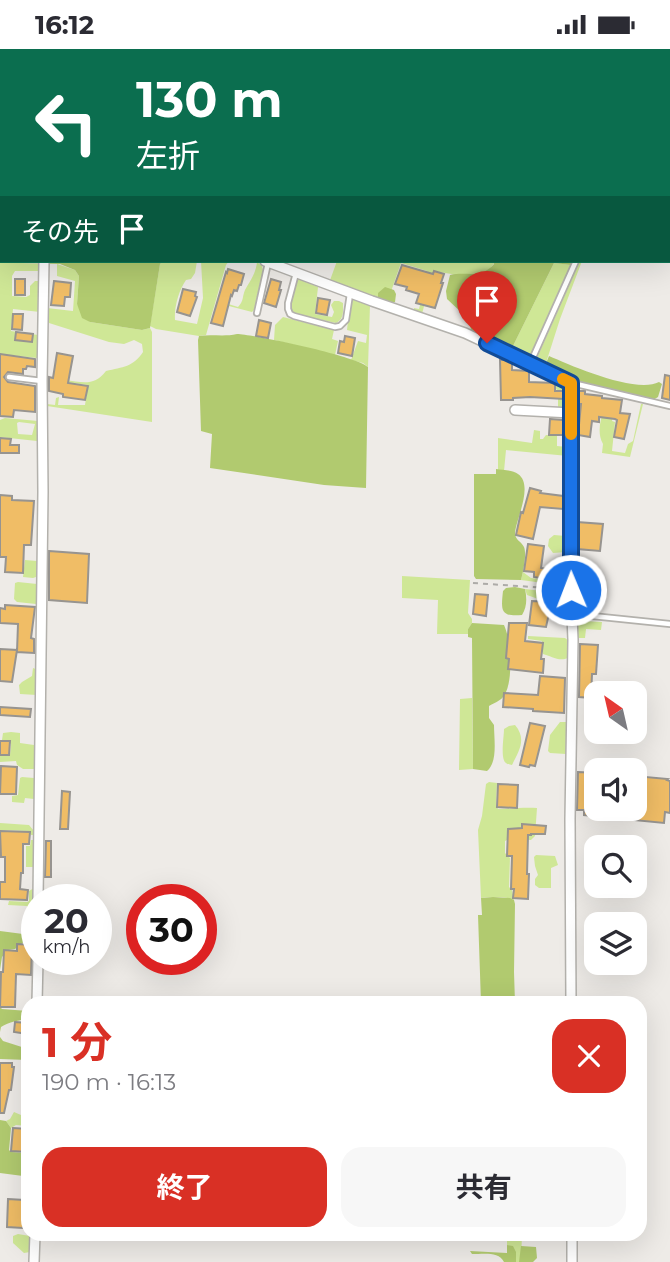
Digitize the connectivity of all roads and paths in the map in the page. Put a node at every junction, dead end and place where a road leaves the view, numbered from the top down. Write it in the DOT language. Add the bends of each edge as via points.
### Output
graph roads {
  1 [pos="44,263"];
  2 [pos="267,263"];
  3 [pos="272,263"];
  4 [pos="575,263"];
  5 [pos="296,273"];
  6 [pos="350,293"];
  7 [pos="257,313"];
  8 [pos="530,364"];
  9 [pos="9,377"];
  10 [pos="42,381"];
  11 [pos="571,383"];
  12 [pos="670,406"];
  13 [pos="515,410"];
  14 [pos="571,413"];
  15 [pos="473,583"];
  16 [pos="571,590"];
  17 [pos="572,614"];
  18 [pos="670,624"];
  19 [pos="38,884"];
  20 [pos="38,975"];
  21 [pos="37,996"];
  22 [pos="571,996"];
  23 [pos="35,1241"];
  24 [pos="572,1241"];
  25 [pos="34,1262"];
  26 [pos="572,1262"];
  1 -- 10 [label="street"];
  2 -- 7 [label="lane"];
  3 -- 5 [label="street"];
  4 -- 8 [label="lane"];
  5 -- 6 [label="street"];
  5 -- 6 [label="lane" via="288,303 294,316 340,326 346,320"];
  6 -- 8 [label="street" via="465,333"];
  8 -- 11 [label="street"];
  9 -- 10 [label="lane"];
  10 -- 19 [label="street"];
  11 -- 12 [label="lane"];
  11 -- 14 [label="street"];
  13 -- 14 [label="street"];
  14 -- 16 [label="street"];
  15 -- 16 [label="path"];
  16 -- 17 [label="street"];
  17 -- 18 [label="lane"];
  17 -- 22 [label="street"];
  20 -- 21 [label="street"];
  23 -- 25 [label="street"];
  24 -- 26 [label="street"];
}
